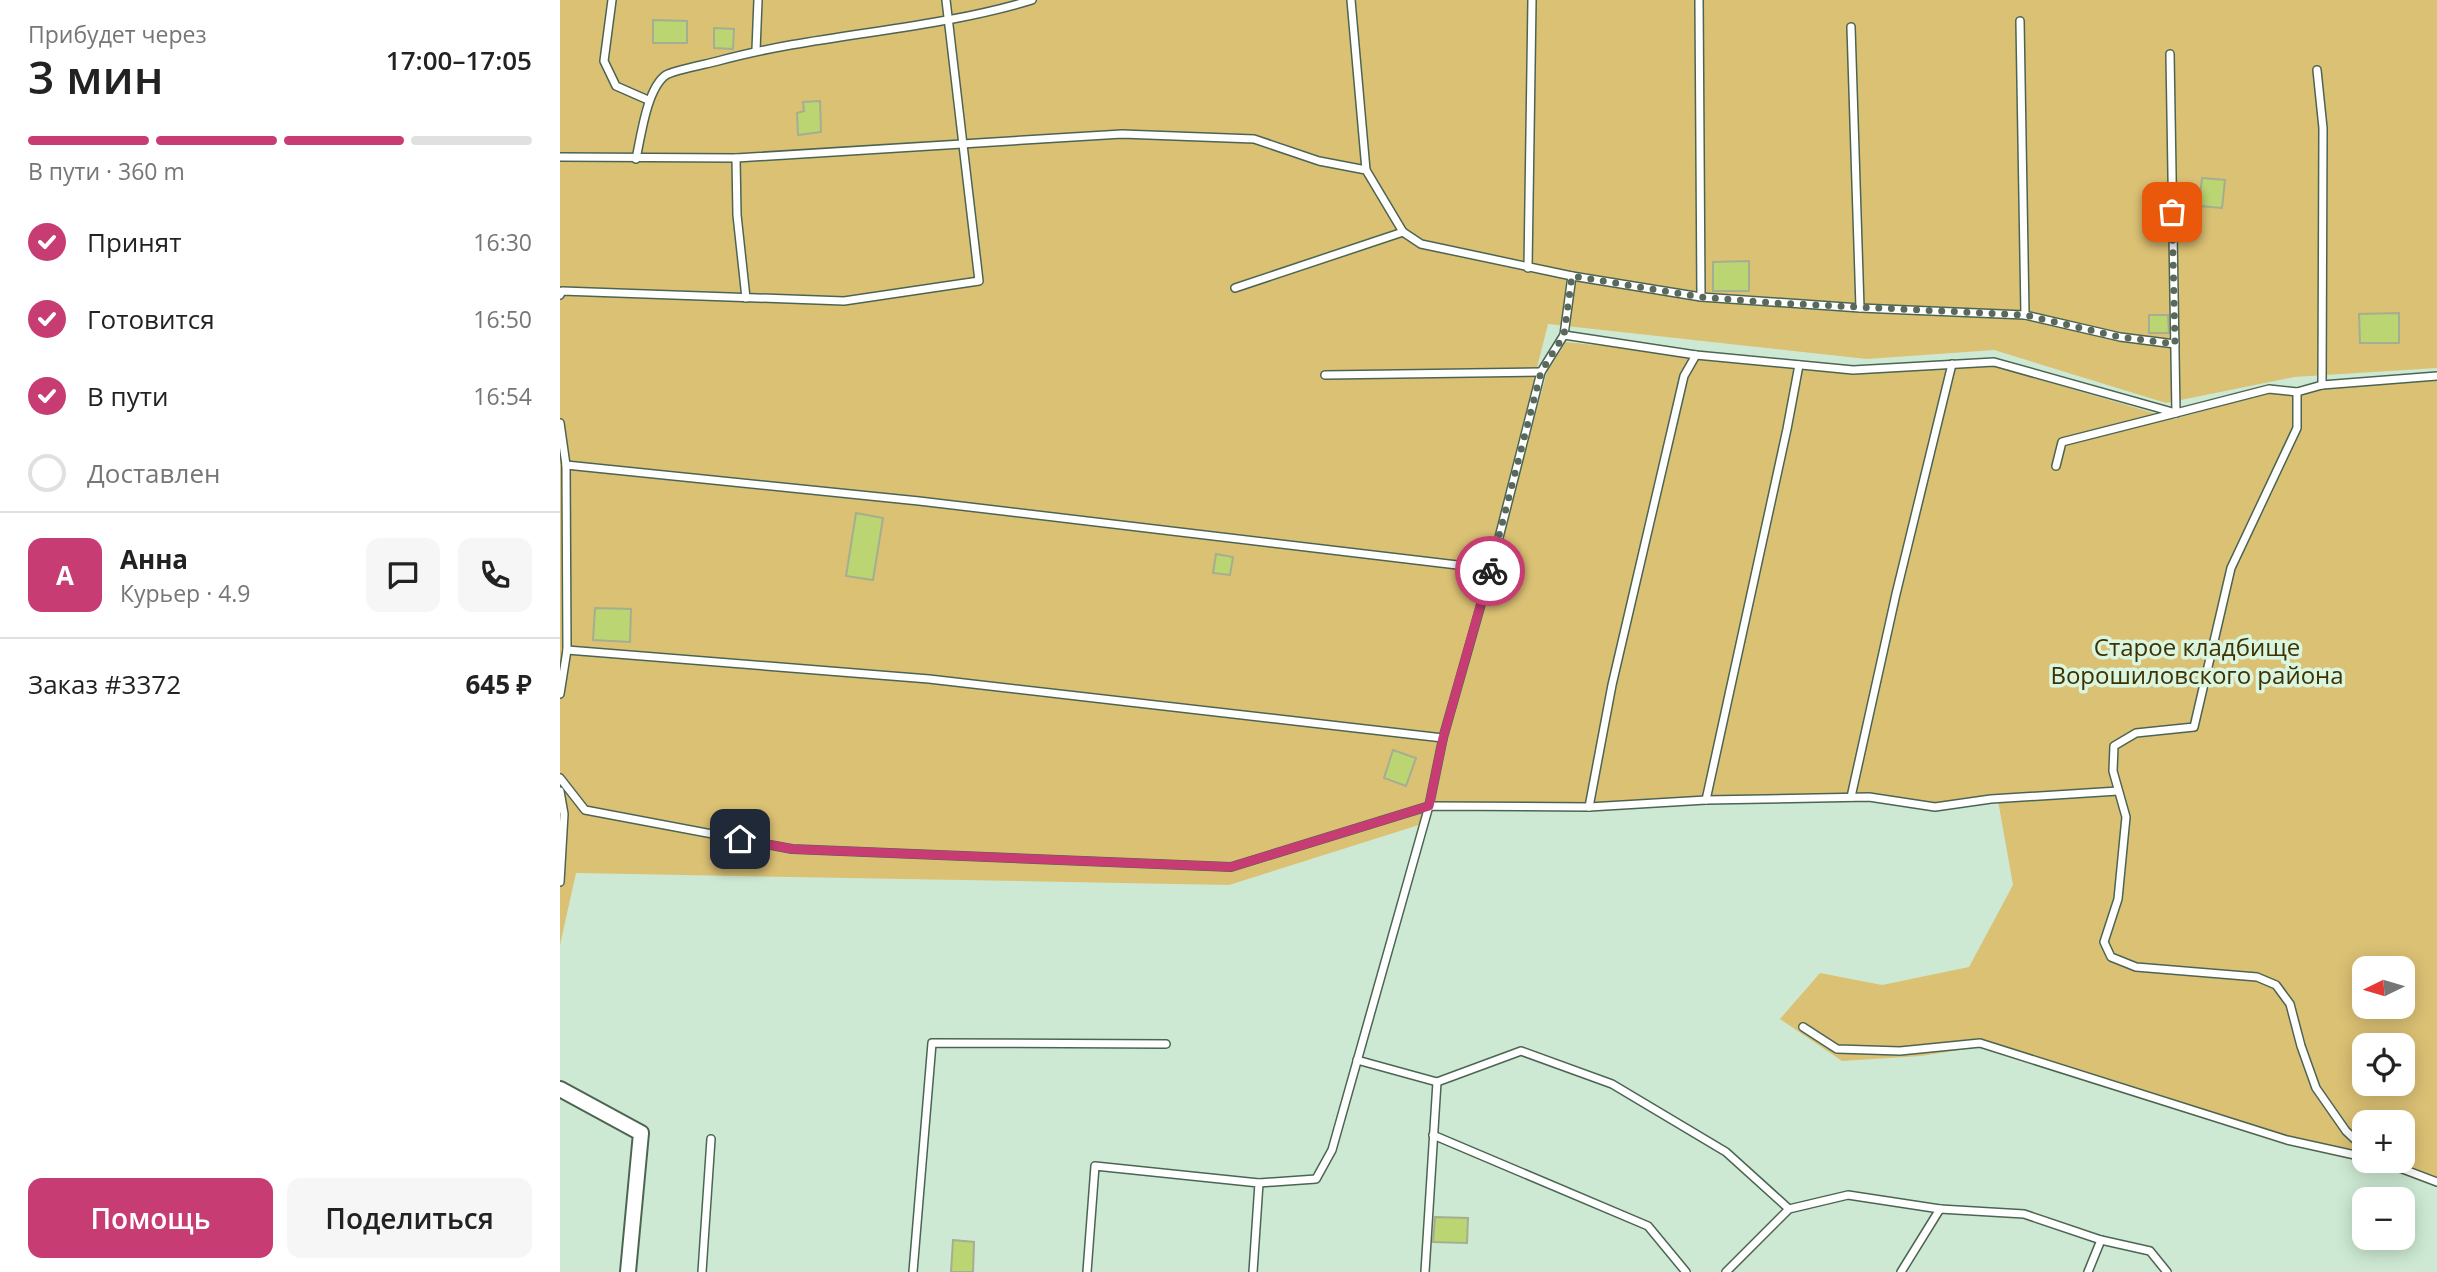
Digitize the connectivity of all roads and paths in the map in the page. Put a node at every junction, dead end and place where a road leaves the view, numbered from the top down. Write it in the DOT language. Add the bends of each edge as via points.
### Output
graph roads {
  1 [pos="612,0"];
  2 [pos="758,0"];
  3 [pos="946,0"];
  4 [pos="1032,0"];
  5 [pos="1351,0"];
  6 [pos="1532,0"];
  7 [pos="1699,0"];
  8 [pos="949,20"];
  9 [pos="2020,22"];
  10 [pos="1851,27"];
  11 [pos="756,50"];
  12 [pos="2170,54"];
  13 [pos="2317,70"];
  14 [pos="648,100"];
  15 [pos="962,143"];
  16 [pos="560,157"];
  17 [pos="736,158"];
  18 [pos="636,159"];
  19 [pos="1366,170"];
  20 [pos="1403,232"];
  21 [pos="1528,268"];
  22 [pos="1572,276"];
  23 [pos="1235,288"];
  24 [pos="560,295"];
  25 [pos="1701,297"];
  26 [pos="746,298"];
  27 [pos="1860,308"];
  28 [pos="2025,315"];
  29 [pos="1564,335"];
  30 [pos="2175,344"];
  31 [pos="1696,355"];
  32 [pos="1952,364"];
  33 [pos="1798,365"];
  34 [pos="1541,372"];
  35 [pos="1325,375"];
  36 [pos="2437,376"];
  37 [pos="2322,385"];
  38 [pos="2297,391"];
  39 [pos="2176,413"];
  40 [pos="560,423"];
  41 [pos="566,465"];
  42 [pos="2056,466"];
  43 [pos="1491,569"];
  44 [pos="567,650"];
  45 [pos="560,694"];
  46 [pos="1443,738"];
  47 [pos="560,778"];
  48 [pos="560,790"];
  49 [pos="2119,792"];
  50 [pos="1851,797"];
  51 [pos="1706,800"];
  52 [pos="1429,806"];
  53 [pos="1589,807"];
  54 [pos="560,881"];
  55 [pos="1803,1027"];
  56 [pos="1166,1044"];
  57 [pos="1357,1060"];
  58 [pos="1437,1082"];
  59 [pos="560,1089"];
  60 [pos="1433,1135"];
  61 [pos="2352,1136"];
  62 [pos="711,1139"];
  63 [pos="2352,1154"];
  64 [pos="2413,1173"];
  65 [pos="2437,1182"];
  66 [pos="1259,1183"];
  67 [pos="1789,1209"];
  68 [pos="1940,1209"];
  69 [pos="2101,1240"];
  70 [pos="628,1272"];
  71 [pos="702,1272"];
  72 [pos="913,1272"];
  73 [pos="1087,1272"];
  74 [pos="1253,1272"];
  75 [pos="1424,1272"];
  76 [pos="1686,1272"];
  77 [pos="1726,1272"];
  78 [pos="1901,1272"];
  79 [pos="2088,1272"];
  80 [pos="2167,1272"];
  1 -- 14 [label="lane" via="604,61 616,86"];
  2 -- 11 [label="lane"];
  3 -- 8 [label="lane"];
  4 -- 8 [label="lane"];
  5 -- 19 [label="lane"];
  6 -- 21 [label="lane"];
  7 -- 25 [label="lane"];
  8 -- 11 [label="lane"];
  8 -- 15 [label="lane"];
  9 -- 28 [label="lane"];
  10 -- 27 [label="lane"];
  11 -- 14 [label="lane" via="666,75"];
  12 -- 30 [label="lane"];
  13 -- 37 [label="lane" via="2323,128"];
  14 -- 18 [label="lane"];
  15 -- 17 [label="lane"];
  15 -- 19 [label="lane" via="1122,134 1254,139"];
  15 -- 26 [label="lane" via="979,281 844,301"];
  16 -- 18 [label="lane"];
  17 -- 18 [label="lane"];
  17 -- 26 [label="lane"];
  19 -- 20 [label="lane"];
  20 -- 21 [label="lane" via="1421,244"];
  20 -- 23 [label="lane"];
  21 -- 22 [label="lane"];
  22 -- 25 [label="lane"];
  22 -- 29 [label="lane"];
  24 -- 26 [label="lane" via="562,291"];
  25 -- 27 [label="lane"];
  27 -- 28 [label="lane"];
  28 -- 30 [label="lane" via="2120,337"];
  29 -- 31 [label="lane"];
  29 -- 34 [label="lane"];
  30 -- 39 [label="lane"];
  31 -- 33 [label="lane"];
  31 -- 53 [label="lane" via="1684,376 1612,685"];
  32 -- 33 [label="lane" via="1853,370"];
  32 -- 39 [label="lane" via="1994,362"];
  32 -- 50 [label="lane"];
  33 -- 51 [label="lane"];
  34 -- 35 [label="lane"];
  34 -- 43 [label="lane"];
  36 -- 37 [label="lane"];
  37 -- 38 [label="lane"];
  38 -- 39 [label="lane" via="2269,389"];
  38 -- 49 [label="lane" via="2297,428 2231,568 2194,727 2136,733 2114,746 2113,771"];
  39 -- 42 [label="lane" via="2062,442"];
  40 -- 41 [label="lane"];
  41 -- 43 [label="lane" via="919,501"];
  41 -- 44 [label="lane"];
  43 -- 46 [label="lane"];
  44 -- 45 [label="lane"];
  44 -- 46 [label="lane" via="929,679"];
  46 -- 52 [label="lane"];
  47 -- 52 [label="lane" via="585,810 792,849 1231,867"];
  48 -- 54 [label="lane" via="565,814"];
  49 -- 50 [label="lane" via="1935,807"];
  49 -- 61 [label="lane" via="2126,817 2118,899 2104,942 2111,957 2136,967 2257,977 2276,985 2290,1004 2316,1088"];
  50 -- 51 [label="lane"];
  51 -- 53 [label="lane"];
  52 -- 53 [label="lane"];
  52 -- 57 [label="lane"];
  55 -- 63 [label="lane" via="1837,1049 1900,1051 1980,1044 2287,1140"];
  56 -- 72 [label="lane" via="932,1043"];
  57 -- 58 [label="lane"];
  57 -- 66 [label="lane" via="1332,1150 1316,1179"];
  58 -- 60 [label="lane"];
  58 -- 67 [label="lane" via="1521,1051 1612,1084 1726,1152"];
  59 -- 70 [label="street" via="640,1133"];
  60 -- 75 [label="lane"];
  60 -- 76 [label="lane" via="1648,1226"];
  62 -- 71 [label="lane"];
  64 -- 65 [label="lane"];
  66 -- 73 [label="lane" via="1095,1166"];
  66 -- 74 [label="lane"];
  67 -- 68 [label="lane" via="1848,1195"];
  67 -- 77 [label="lane"];
  68 -- 69 [label="lane" via="2024,1214"];
  68 -- 78 [label="lane"];
  69 -- 79 [label="lane"];
  69 -- 80 [label="lane" via="2150,1251"];
}
